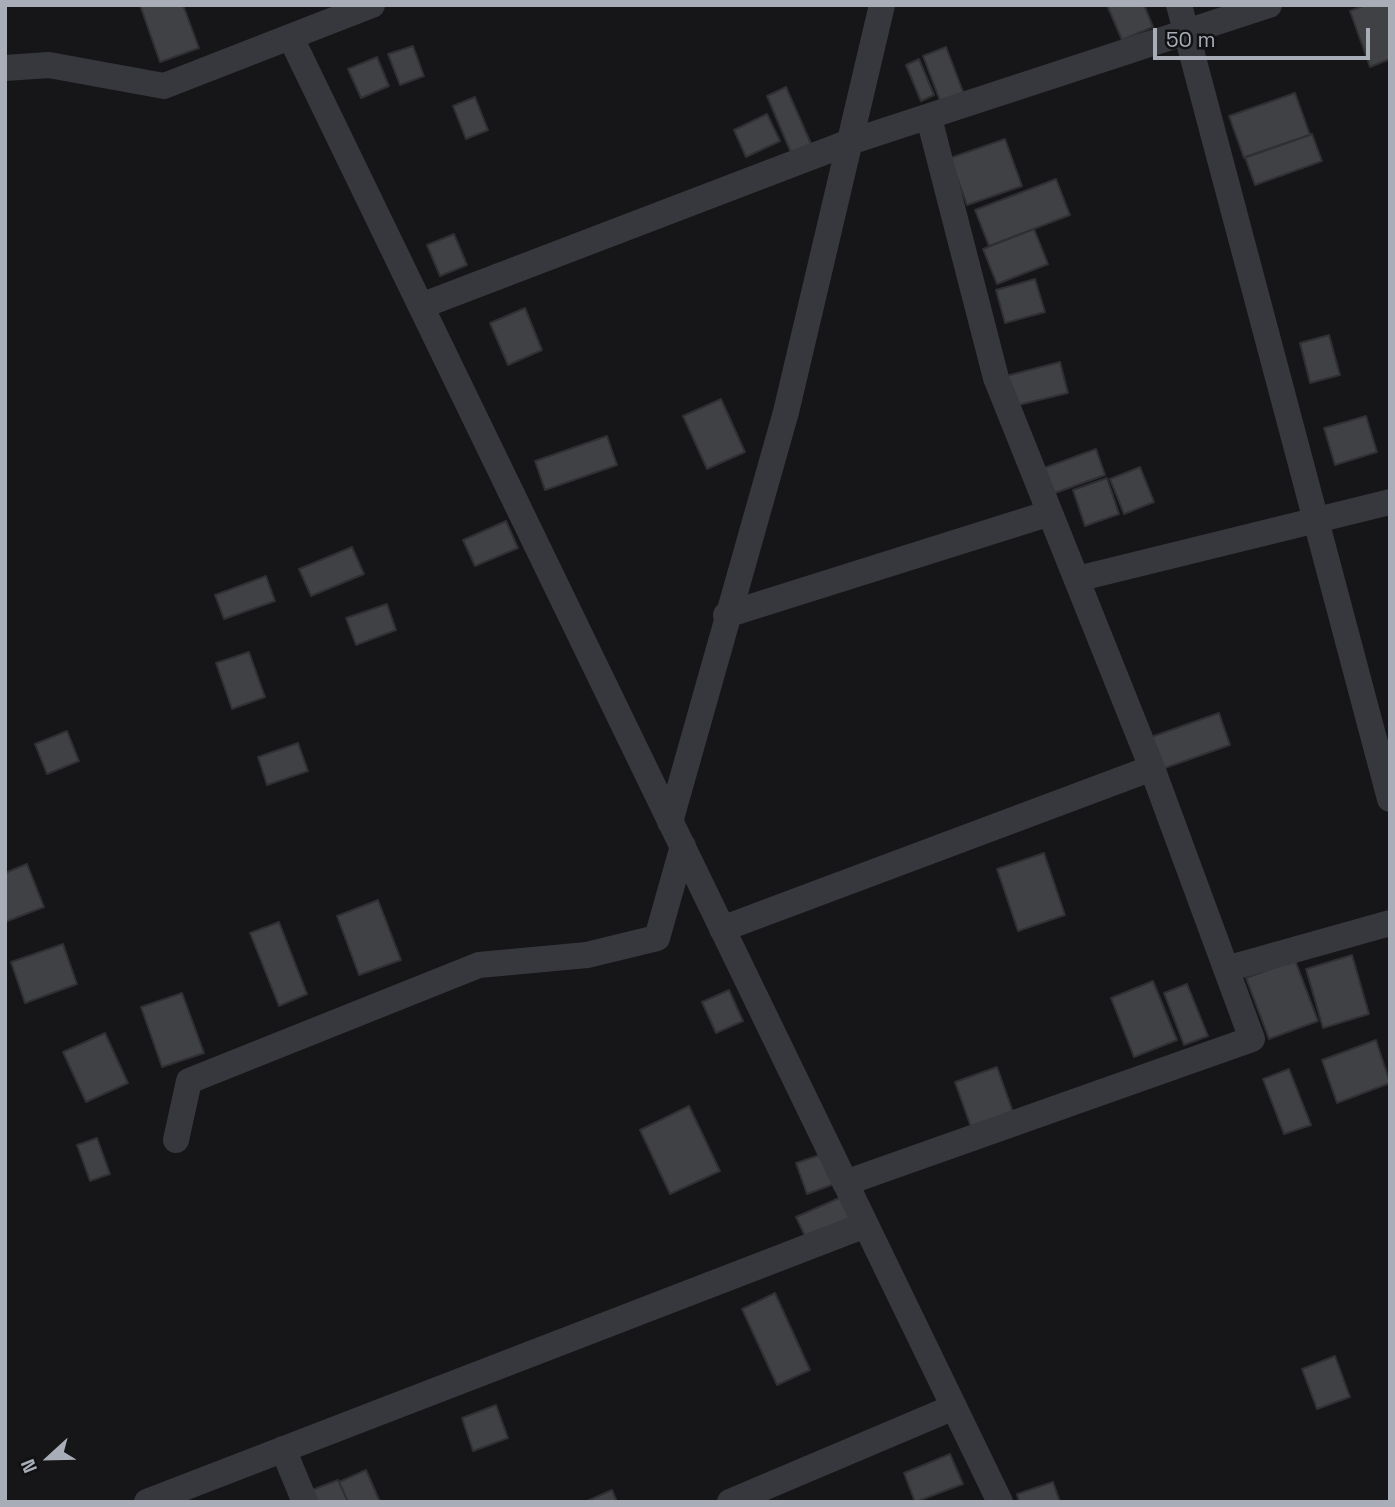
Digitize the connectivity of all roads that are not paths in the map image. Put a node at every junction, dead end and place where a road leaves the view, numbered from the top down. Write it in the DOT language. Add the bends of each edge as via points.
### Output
graph roads {
  1 [pos="372,5"];
  2 [pos="882,5"];
  3 [pos="1179,5"];
  4 [pos="1269,5"];
  5 [pos="1187,33"];
  6 [pos="291,37"];
  7 [pos="5,68"];
  8 [pos="929,118"];
  9 [pos="850,142"];
  10 [pos="421,306"];
  11 [pos="1390,502"];
  12 [pos="1050,513"];
  13 [pos="1316,520"];
  14 [pos="1077,579"];
  15 [pos="726,615"];
  16 [pos="1152,768"];
  17 [pos="1390,799"];
  18 [pos="670,822"];
  19 [pos="682,846"];
  20 [pos="1390,923"];
  21 [pos="722,929"];
  22 [pos="1226,969"];
  23 [pos="176,1140"];
  24 [pos="845,1183"];
  25 [pos="865,1225"];
  26 [pos="954,1407"];
  27 [pos="284,1449"];
  28 [pos="147,1502"];
  29 [pos="305,1502"];
  30 [pos="730,1502"];
  31 [pos="1000,1502"];
  1 -- 6 [label="street"];
  2 -- 9 [label="street"];
  3 -- 5 [label="street"];
  4 -- 5 [label="street"];
  5 -- 8 [label="street"];
  5 -- 13 [label="street"];
  6 -- 7 [label="street" via="164,86 48,65"];
  6 -- 10 [label="street"];
  8 -- 9 [label="street"];
  8 -- 12 [label="street" via="996,378"];
  9 -- 10 [label="street"];
  9 -- 15 [label="street" via="786,412"];
  10 -- 18 [label="street"];
  11 -- 13 [label="street"];
  12 -- 14 [label="street"];
  12 -- 15 [label="street"];
  13 -- 14 [label="street"];
  13 -- 17 [label="street"];
  14 -- 16 [label="street"];
  15 -- 18 [label="street"];
  16 -- 21 [label="street"];
  16 -- 22 [label="street"];
  18 -- 19 [label="street"];
  19 -- 21 [label="street"];
  19 -- 23 [label="street" via="657,937 587,955 479,965 189,1081"];
  20 -- 22 [label="street"];
  21 -- 24 [label="street"];
  22 -- 24 [label="street" via="1252,1039"];
  24 -- 25 [label="street"];
  25 -- 26 [label="street"];
  25 -- 27 [label="street"];
  26 -- 30 [label="street"];
  26 -- 31 [label="street"];
  27 -- 28 [label="street"];
  27 -- 29 [label="street"];
}
